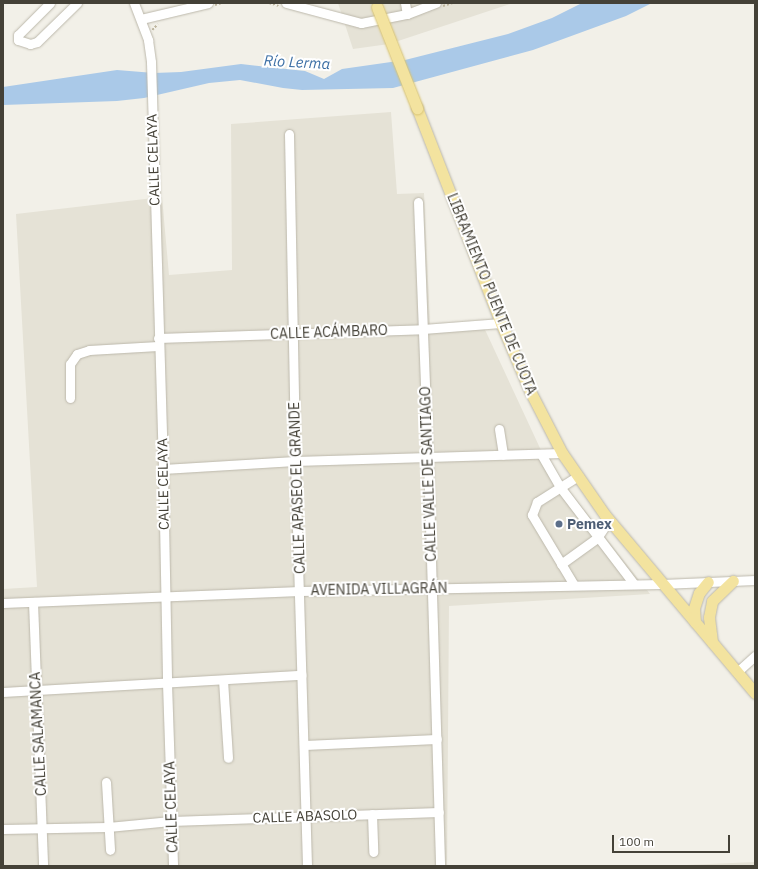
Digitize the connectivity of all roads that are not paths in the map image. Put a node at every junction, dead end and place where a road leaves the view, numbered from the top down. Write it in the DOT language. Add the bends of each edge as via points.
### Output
graph roads {
  1 [pos="50,3"];
  2 [pos="77,3"];
  3 [pos="134,3"];
  4 [pos="208,3"];
  5 [pos="286,3"];
  6 [pos="405,3"];
  7 [pos="436,3"];
  8 [pos="376,5"];
  9 [pos="189,7"];
  10 [pos="408,14"];
  11 [pos="141,19"];
  12 [pos="289,134"];
  13 [pos="418,202"];
  14 [pos="501,323"];
  15 [pos="423,329"];
  16 [pos="293,333"];
  17 [pos="158,342"];
  18 [pos="70,398"];
  19 [pos="499,429"];
  20 [pos="562,453"];
  21 [pos="541,454"];
  22 [pos="503,455"];
  23 [pos="428,458"];
  24 [pos="295,461"];
  25 [pos="163,469"];
  26 [pos="578,476"];
  27 [pos="560,487"];
  28 [pos="609,520"];
  29 [pos="597,538"];
  30 [pos="561,564"];
  31 [pos="755,580"];
  32 [pos="733,581"];
  33 [pos="708,582"];
  34 [pos="634,584"];
  35 [pos="662,584"];
  36 [pos="574,585"];
  37 [pos="431,588"];
  38 [pos="300,591"];
  39 [pos="165,596"];
  40 [pos="34,602"];
  41 [pos="3,603"];
  42 [pos="695,622"];
  43 [pos="712,642"];
  44 [pos="755,656"];
  45 [pos="737,672"];
  46 [pos="302,675"];
  47 [pos="223,680"];
  48 [pos="167,684"];
  49 [pos="36,691"];
  50 [pos="3,692"];
  51 [pos="755,693"];
  52 [pos="437,739"];
  53 [pos="304,745"];
  54 [pos="228,758"];
  55 [pos="106,782"];
  56 [pos="440,812"];
  57 [pos="372,814"];
  58 [pos="305,816"];
  59 [pos="171,821"];
  60 [pos="43,827"];
  61 [pos="108,827"];
  62 [pos="3,830"];
  63 [pos="110,850"];
  64 [pos="373,852"];
  65 [pos="43,866"];
  66 [pos="173,866"];
  67 [pos="307,866"];
  68 [pos="440,866"];
  1 -- 2 [label="street" via="18,34 18,40 30,44 37,42"];
  3 -- 11 [label="street, CALLE CELAYA"];
  4 -- 9 [label="street"];
  5 -- 10 [label="street" via="361,23"];
  6 -- 10 [label="street"];
  7 -- 10 [label="street"];
  8 -- 14 [label="main road, LIBRAMIENTO PUENTE DE CUOTA, bridge"];
  9 -- 11 [label="street"];
  11 -- 17 [label="street, CALLE CELAYA" via="152,62"];
  12 -- 16 [label="street, CALLE APASEO EL GRANDE"];
  13 -- 15 [label="street, CALLE VALLE DE SANTIAGO"];
  14 -- 15 [label="street, CALLE ACÁMBARO"];
  14 -- 20 [label="main road, LIBRAMIENTO PUENTE DE CUOTA" via="530,391"];
  15 -- 16 [label="street, CALLE ACÁMBARO"];
  15 -- 23 [label="street, CALLE VALLE DE SANTIAGO"];
  16 -- 17 [label="street, CALLE ACÁMBARO"];
  16 -- 24 [label="street, CALLE APASEO EL GRANDE"];
  17 -- 18 [label="street, CALLE ACÁMBARO" via="89,350 77,354 70,364"];
  17 -- 25 [label="street, CALLE CELAYA"];
  19 -- 22 [label="street"];
  20 -- 21 [label="street"];
  20 -- 26 [label="main road, LIBRAMIENTO PUENTE DE CUOTA"];
  21 -- 22 [label="street"];
  21 -- 27 [label="street"];
  22 -- 23 [label="street"];
  23 -- 24 [label="street"];
  23 -- 37 [label="street, CALLE VALLE DE SANTIAGO"];
  24 -- 25 [label="street"];
  24 -- 38 [label="street, CALLE APASEO EL GRANDE"];
  25 -- 39 [label="street, CALLE CELAYA"];
  26 -- 27 [label="street"];
  26 -- 28 [label="main road, LIBRAMIENTO PUENTE DE CUOTA"];
  27 -- 29 [label="street"];
  27 -- 30 [label="street" via="537,502 532,515"];
  28 -- 29 [label="street"];
  28 -- 35 [label="main road, LIBRAMIENTO PUENTE DE CUOTA"];
  29 -- 30 [label="street"];
  29 -- 34 [label="street"];
  30 -- 36 [label="street"];
  31 -- 32 [label="street, AVENIDA VILLAGRÁN"];
  32 -- 33 [label="street, AVENIDA VILLAGRÁN"];
  32 -- 43 [label="main road" via="712,600 709,617"];
  33 -- 35 [label="street, AVENIDA VILLAGRÁN"];
  33 -- 42 [label="main road" via="699,592 694,608"];
  34 -- 35 [label="street, AVENIDA VILLAGRÁN"];
  34 -- 36 [label="street, AVENIDA VILLAGRÁN"];
  35 -- 42 [label="main road, LIBRAMIENTO PUENTE DE CUOTA"];
  36 -- 37 [label="street, AVENIDA VILLAGRÁN"];
  37 -- 38 [label="street, AVENIDA VILLAGRÁN"];
  37 -- 52 [label="street, CALLE VALLE DE SANTIAGO"];
  38 -- 39 [label="street, AVENIDA VILLAGRÁN"];
  38 -- 46 [label="street, CALLE APASEO EL GRANDE"];
  39 -- 40 [label="street, AVENIDA VILLAGRÁN"];
  39 -- 48 [label="street, CALLE CELAYA"];
  40 -- 41 [label="street, AVENIDA VILLAGRÁN"];
  40 -- 49 [label="street, CALLE SALAMANCA"];
  42 -- 43 [label="main road, LIBRAMIENTO PUENTE DE CUOTA"];
  43 -- 45 [label="main road, LIBRAMIENTO PUENTE DE CUOTA"];
  44 -- 45 [label="street"];
  45 -- 51 [label="main road, LIBRAMIENTO PUENTE DE CUOTA"];
  46 -- 47 [label="street"];
  46 -- 53 [label="street, CALLE APASEO EL GRANDE"];
  47 -- 48 [label="street"];
  47 -- 54 [label="street"];
  48 -- 49 [label="street"];
  48 -- 59 [label="street, CALLE CELAYA"];
  49 -- 50 [label="street"];
  49 -- 60 [label="street, CALLE SALAMANCA"];
  52 -- 53 [label="street"];
  52 -- 56 [label="street, CALLE VALLE DE SANTIAGO"];
  53 -- 58 [label="street, CALLE APASEO EL GRANDE"];
  55 -- 61 [label="street"];
  56 -- 57 [label="street, CALLE ABASOLO"];
  56 -- 68 [label="street, CALLE VALLE DE SANTIAGO"];
  57 -- 58 [label="street, CALLE ABASOLO"];
  57 -- 64 [label="street"];
  58 -- 59 [label="street, CALLE ABASOLO"];
  58 -- 67 [label="street, CALLE APASEO EL GRANDE"];
  59 -- 61 [label="street, CALLE ABASOLO"];
  59 -- 66 [label="street, CALLE CELAYA"];
  60 -- 61 [label="street, CALLE ABASOLO"];
  60 -- 62 [label="street, CALLE ABASOLO"];
  60 -- 65 [label="street, CALLE SALAMANCA"];
  61 -- 63 [label="street"];
}
